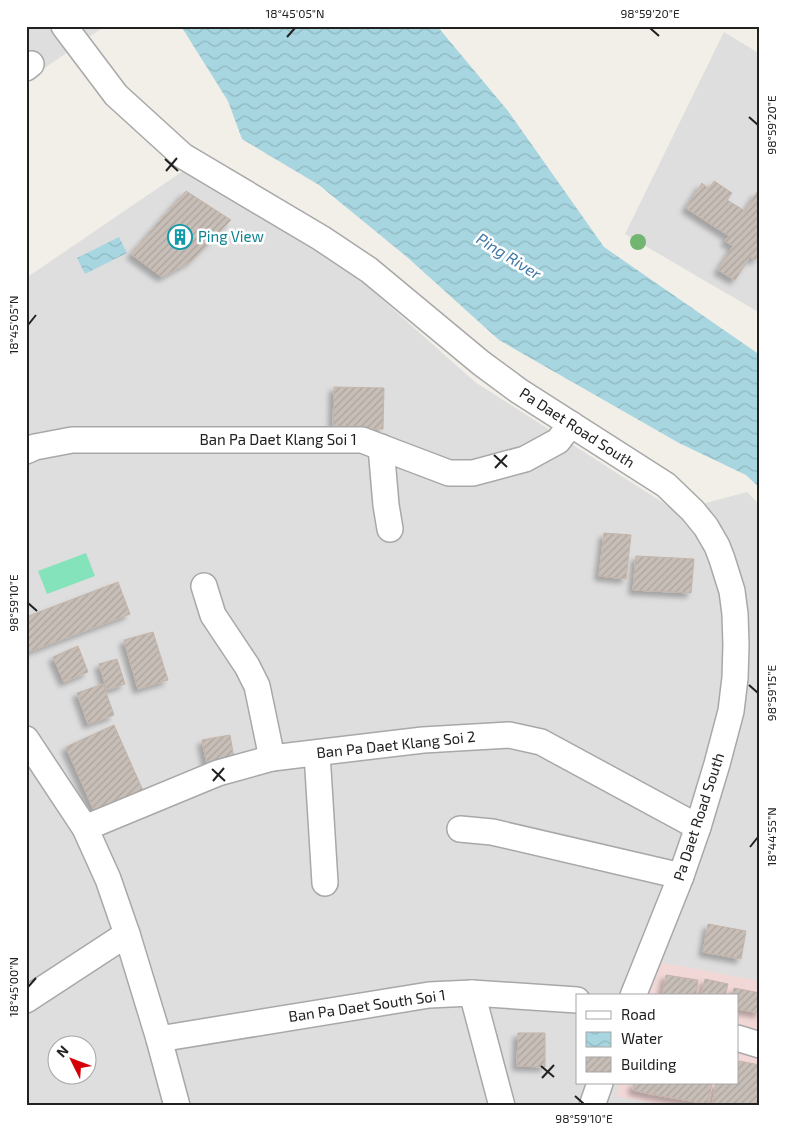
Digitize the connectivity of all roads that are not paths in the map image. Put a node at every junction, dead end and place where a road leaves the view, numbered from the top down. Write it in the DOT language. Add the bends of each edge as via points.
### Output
graph roads {
  1 [pos="64,26"];
  2 [pos="571,424"];
  3 [pos="382,447"];
  4 [pos="26,451"];
  5 [pos="390,529"];
  6 [pos="204,586"];
  7 [pos="26,739"];
  8 [pos="317,753"];
  9 [pos="272,758"];
  10 [pos="35,771"];
  11 [pos="698,827"];
  12 [pos="85,828"];
  13 [pos="460,829"];
  14 [pos="681,876"];
  15 [pos="325,883"];
  16 [pos="127,934"];
  17 [pos="472,993"];
  18 [pos="634,994"];
  19 [pos="26,1000"];
  20 [pos="576,1000"];
  21 [pos="738,1038"];
  22 [pos="159,1039"];
  23 [pos="760,1045"];
  24 [pos="600,1084"];
  25 [pos="177,1106"];
  26 [pos="502,1106"];
  27 [pos="592,1106"];
  1 -- 2 [label="street, Pa Daet Road South" via="116,95 183,156 369,270 481,363"];
  2 -- 3 [label="street, Ban Pa Daet Klang Soi 1" via="558,441 525,458 473,473 449,472"];
  2 -- 11 [label="street, Pa Daet Road South" via="666,485 706,526 728,573 736,645 733,695 720,755"];
  3 -- 4 [label="street, Ban Pa Daet Klang Soi 1" via="362,440 72,440"];
  3 -- 5 [label="street"];
  6 -- 9 [label="street" via="213,616 247,666 256,686"];
  7 -- 10 [label="street"];
  8 -- 9 [label="street, Ban Pa Daet Klang Soi 2"];
  8 -- 11 [label="street, Ban Pa Daet Klang Soi 2" via="423,740 509,735 541,742"];
  8 -- 15 [label="street"];
  9 -- 12 [label="street, Ban Pa Daet Klang Soi 2" via="218,773"];
  10 -- 12 [label="street"];
  11 -- 14 [label="street, Pa Daet Road South"];
  12 -- 16 [label="street" via="108,879"];
  13 -- 14 [label="street" via="492,832"];
  14 -- 18 [label="street, Pa Daet Road South"];
  16 -- 19 [label="street"];
  16 -- 22 [label="street"];
  17 -- 20 [label="street, Ban Pa Daet South Soi 1"];
  17 -- 22 [label="street, Ban Pa Daet South Soi 1" via="429,995"];
  17 -- 26 [label="street"];
  21 -- 23 [label="street"];
  22 -- 25 [label="street"];
  24 -- 27 [label="street"];
}
